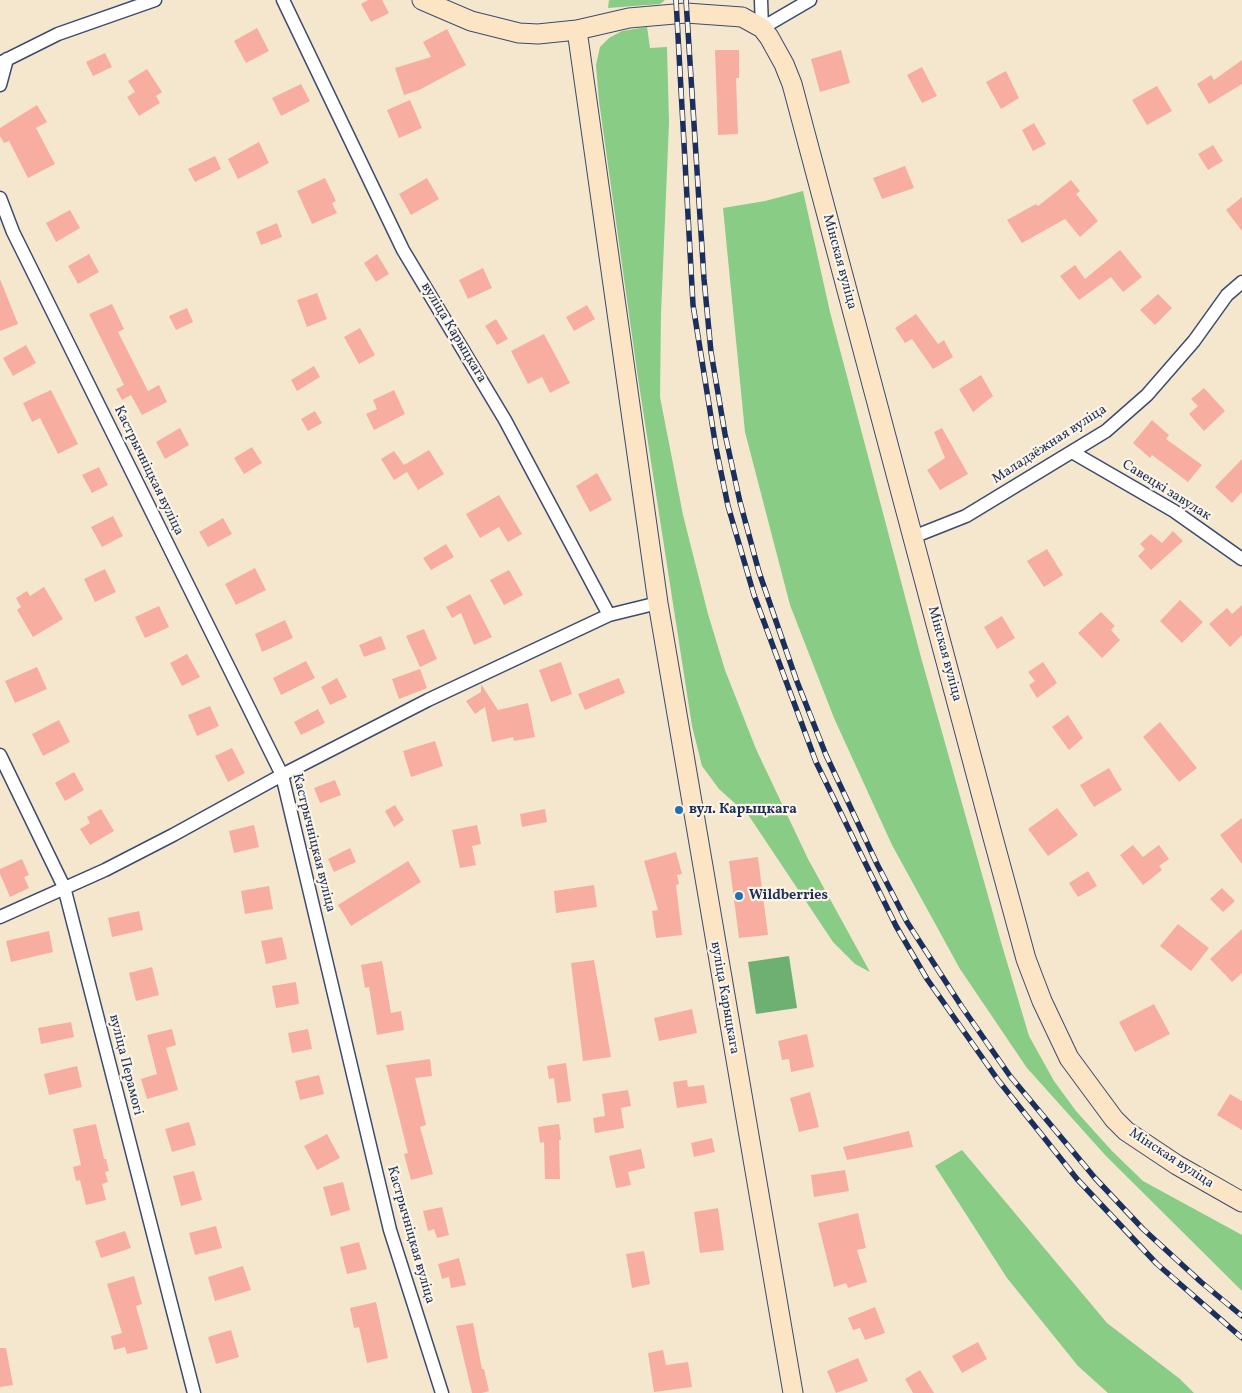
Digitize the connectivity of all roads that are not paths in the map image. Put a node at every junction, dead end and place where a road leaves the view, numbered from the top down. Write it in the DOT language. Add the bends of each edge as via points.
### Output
graph roads {
  1 [pos="155,0"];
  2 [pos="284,0"];
  3 [pos="422,0"];
  4 [pos="761,0"];
  5 [pos="810,0"];
  6 [pos="762,28"];
  7 [pos="577,30"];
  8 [pos="4,61"];
  9 [pos="0,84"];
  10 [pos="0,198"];
  11 [pos="1242,282"];
  12 [pos="1072,452"];
  13 [pos="912,537"];
  14 [pos="1242,558"];
  15 [pos="658,603"];
  16 [pos="609,615"];
  17 [pos="0,755"];
  18 [pos="282,775"];
  19 [pos="64,887"];
  20 [pos="0,917"];
  21 [pos="1242,1202"];
  22 [pos="194,1393"];
  23 [pos="442,1393"];
  24 [pos="793,1393"];
  1 -- 8 [label="street" via="58,34"];
  2 -- 16 [label="street, вуліца Карыцкага" via="403,250 505,420"];
  3 -- 7 [label="street" via="471,21 519,33"];
  4 -- 6 [label="street"];
  5 -- 6 [label="street"];
  6 -- 7 [label="street" via="751,20 732,15 686,13 629,18"];
  6 -- 13 [label="street, Мінская вуліца" via="792,84"];
  7 -- 15 [label="street, вуліца Карыцкага"];
  8 -- 9 [label="street"];
  10 -- 18 [label="street, Кастрычніцкая вуліца" via="13,232"];
  11 -- 12 [label="street, Маладзёжная вуліца" via="1227,295 1194,341 1147,395 1106,430"];
  12 -- 13 [label="street, Маладзёжная вуліца" via="966,516"];
  12 -- 14 [label="street, Савецкі завулак" via="1174,511"];
  13 -- 21 [label="street, Мінская вуліца" via="1026,959 1054,1031 1093,1093 1126,1131"];
  15 -- 16 [label="street"];
  15 -- 24 [label="street, вуліца Карыцкага"];
  16 -- 18 [label="street" via="428,700"];
  17 -- 19 [label="street, вуліца Перамогі"];
  18 -- 19 [label="street" via="105,870"];
  18 -- 23 [label="street, Кастрычніцкая вуліца" via="390,1230"];
  19 -- 20 [label="street"];
  19 -- 22 [label="street, вуліца Перамогі"];
}
